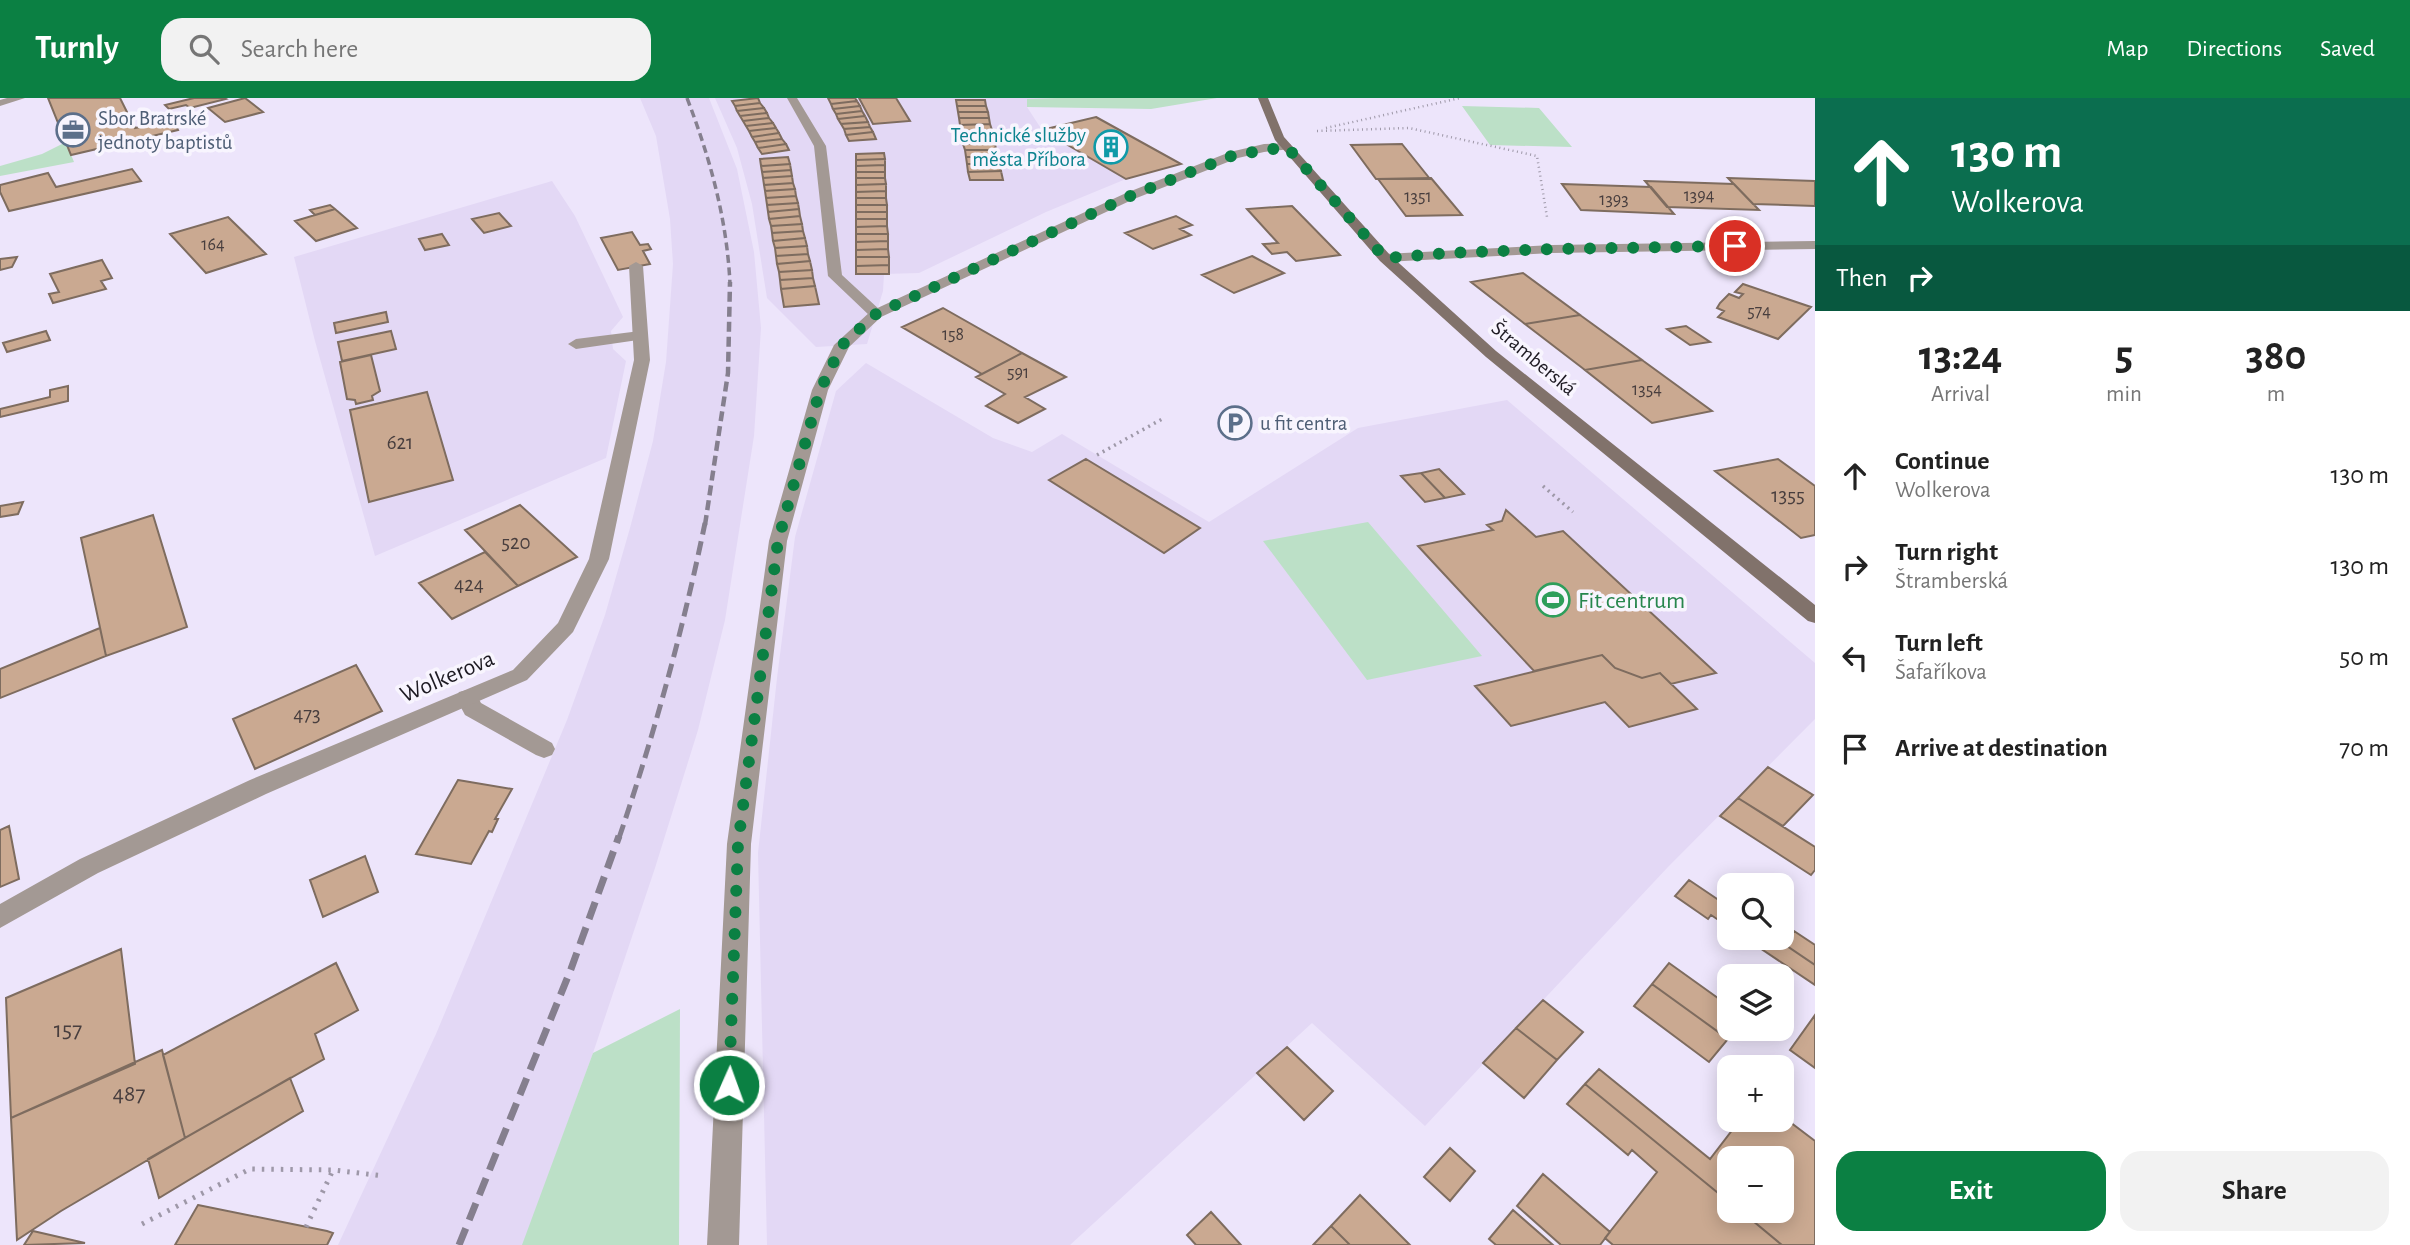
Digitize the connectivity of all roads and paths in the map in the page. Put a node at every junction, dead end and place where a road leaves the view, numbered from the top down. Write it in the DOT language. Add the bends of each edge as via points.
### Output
graph roads {
  1 [pos="20,98"];
  2 [pos="792,98"];
  3 [pos="1263,98"];
  4 [pos="1460,98"];
  5 [pos="0,103"];
  6 [pos="1287,147"];
  7 [pos="1815,245"];
  8 [pos="1552,249"];
  9 [pos="1385,258"];
  10 [pos="636,266"];
  11 [pos="876,314"];
  12 [pos="640,337"];
  13 [pos="576,344"];
  14 [pos="1164,418"];
  15 [pos="1097,455"];
  16 [pos="1543,486"];
  17 [pos="1573,512"];
  18 [pos="1815,616"];
  19 [pos="467,698"];
  20 [pos="544,749"];
  21 [pos="0,917"];
  22 [pos="333,1170"];
  23 [pos="384,1177"];
  24 [pos="142,1224"];
  25 [pos="306,1227"];
  26 [pos="723,1245"];
  1 -- 5 [label="street"];
  2 -- 11 [label="street" via="820,146 835,276"];
  3 -- 6 [label="street, Štramberská"];
  4 -- 8 [label="path" via="1311,132 1409,128 1537,156"];
  6 -- 9 [label="street, Štramberská"];
  6 -- 11 [label="street" via="1234,155 1130,196"];
  7 -- 8 [label="street"];
  8 -- 9 [label="street"];
  9 -- 18 [label="street, Štramberská" via="1491,354"];
  10 -- 12 [label="street, Wolkerova"];
  11 -- 26 [label="street" via="842,345 820,390 778,541 738,844"];
  12 -- 13 [label="street"];
  12 -- 19 [label="street, Wolkerova" via="642,360 599,559 566,627 520,674"];
  14 -- 15 [label="path"];
  16 -- 17 [label="path"];
  19 -- 20 [label="street" via="472,709"];
  19 -- 21 [label="street, Wolkerova" via="271,781 89,866"];
  22 -- 23 [label="path"];
  22 -- 24 [label="path" via="250,1169"];
  22 -- 25 [label="path"];
}
